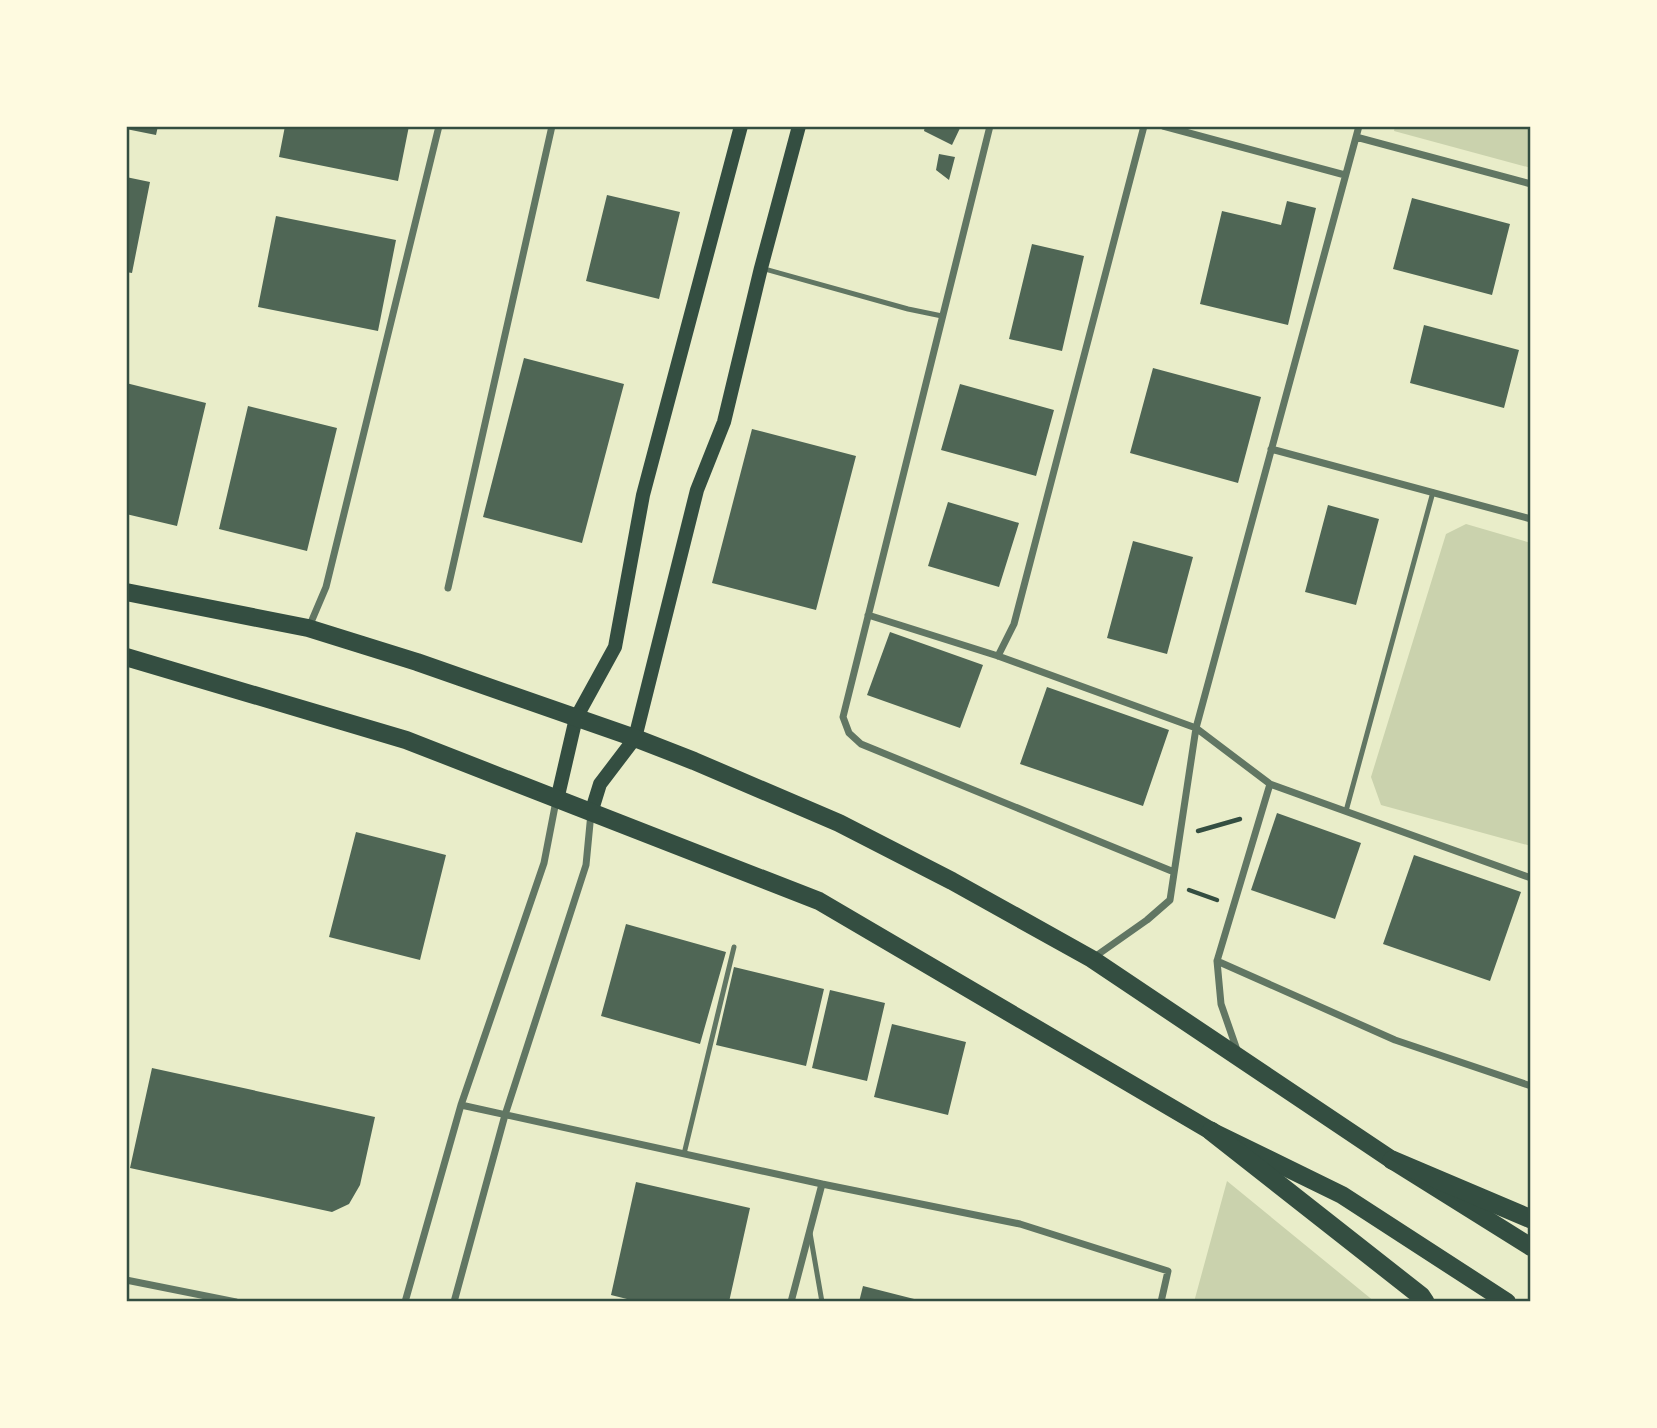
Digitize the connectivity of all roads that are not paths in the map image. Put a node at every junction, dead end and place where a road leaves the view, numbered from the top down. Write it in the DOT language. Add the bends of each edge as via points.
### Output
graph roads {
  1 [pos="439,126"];
  2 [pos="552,126"];
  3 [pos="741,126"];
  4 [pos="799,126"];
  5 [pos="990,126"];
  6 [pos="1144,126"];
  7 [pos="1163,126"];
  8 [pos="1359,126"];
  9 [pos="1356,137"];
  10 [pos="1345,175"];
  11 [pos="1531,184"];
  12 [pos="761,268"];
  13 [pos="942,316"];
  14 [pos="1271,449"];
  15 [pos="1433,492"];
  16 [pos="1531,519"];
  17 [pos="448,588"];
  18 [pos="126,592"];
  19 [pos="869,615"];
  20 [pos="308,628"];
  21 [pos="998,656"];
  22 [pos="126,657"];
  23 [pos="576,718"];
  24 [pos="1196,729"];
  25 [pos="635,738"];
  26 [pos="1269,784"];
  27 [pos="556,800"];
  28 [pos="1346,811"];
  29 [pos="591,813"];
  30 [pos="1174,872"];
  31 [pos="1531,878"];
  32 [pos="734,947"];
  33 [pos="1092,959"];
  34 [pos="1217,961"];
  35 [pos="1240,1058"];
  36 [pos="1531,1086"];
  37 [pos="461,1105"];
  38 [pos="505,1115"];
  39 [pos="1211,1131"];
  40 [pos="684,1154"];
  41 [pos="1392,1160"];
  42 [pos="822,1184"];
  43 [pos="1531,1219"];
  44 [pos="810,1230"];
  45 [pos="1531,1247"];
  46 [pos="126,1280"];
  47 [pos="236,1302"];
  48 [pos="405,1302"];
  49 [pos="454,1302"];
  50 [pos="791,1302"];
  51 [pos="822,1302"];
  52 [pos="1161,1302"];
  53 [pos="1425,1302"];
  54 [pos="1507,1302"];
  1 -- 20 [label="street" via="326,587"];
  2 -- 17 [label="street"];
  3 -- 23 [label="main road" via="643,495 615,647"];
  4 -- 12 [label="main road"];
  5 -- 13 [label="street"];
  6 -- 21 [label="street" via="1014,624"];
  7 -- 10 [label="street"];
  8 -- 9 [label="street"];
  9 -- 10 [label="street"];
  9 -- 11 [label="street"];
  10 -- 14 [label="street"];
  12 -- 13 [label="lane"];
  12 -- 25 [label="main road" via="724,422 697,489"];
  13 -- 19 [label="street"];
  14 -- 15 [label="street"];
  14 -- 24 [label="street"];
  15 -- 16 [label="street"];
  15 -- 28 [label="lane"];
  18 -- 20 [label="main road"];
  19 -- 21 [label="street"];
  19 -- 30 [label="street" via="843,717 849,733 861,744"];
  20 -- 23 [label="main road"];
  21 -- 24 [label="street"];
  22 -- 27 [label="main road" via="406,740"];
  23 -- 25 [label="main road"];
  23 -- 27 [label="main road"];
  24 -- 26 [label="street"];
  24 -- 30 [label="street"];
  25 -- 29 [label="main road" via="600,784"];
  25 -- 33 [label="main road" via="839,823"];
  26 -- 28 [label="street"];
  26 -- 34 [label="street"];
  27 -- 29 [label="main road"];
  27 -- 37 [label="street" via="544,863"];
  28 -- 31 [label="street"];
  29 -- 38 [label="street" via="586,865"];
  29 -- 39 [label="main road" via="819,901"];
  30 -- 33 [label="street" via="1170,900"];
  32 -- 40 [label="lane"];
  33 -- 35 [label="main road"];
  34 -- 35 [label="street" via="1221,1004"];
  34 -- 36 [label="street" via="1395,1041"];
  35 -- 41 [label="main road"];
  37 -- 38 [label="street"];
  37 -- 48 [label="street"];
  38 -- 40 [label="street"];
  38 -- 49 [label="street"];
  39 -- 53 [label="highway"];
  39 -- 54 [label="main road" via="1342,1195"];
  40 -- 42 [label="street"];
  41 -- 43 [label="highway"];
  41 -- 45 [label="main road"];
  42 -- 44 [label="street"];
  42 -- 52 [label="street" via="1020,1224 1168,1271"];
  44 -- 50 [label="street"];
  44 -- 51 [label="lane"];
  46 -- 47 [label="street"];
}
